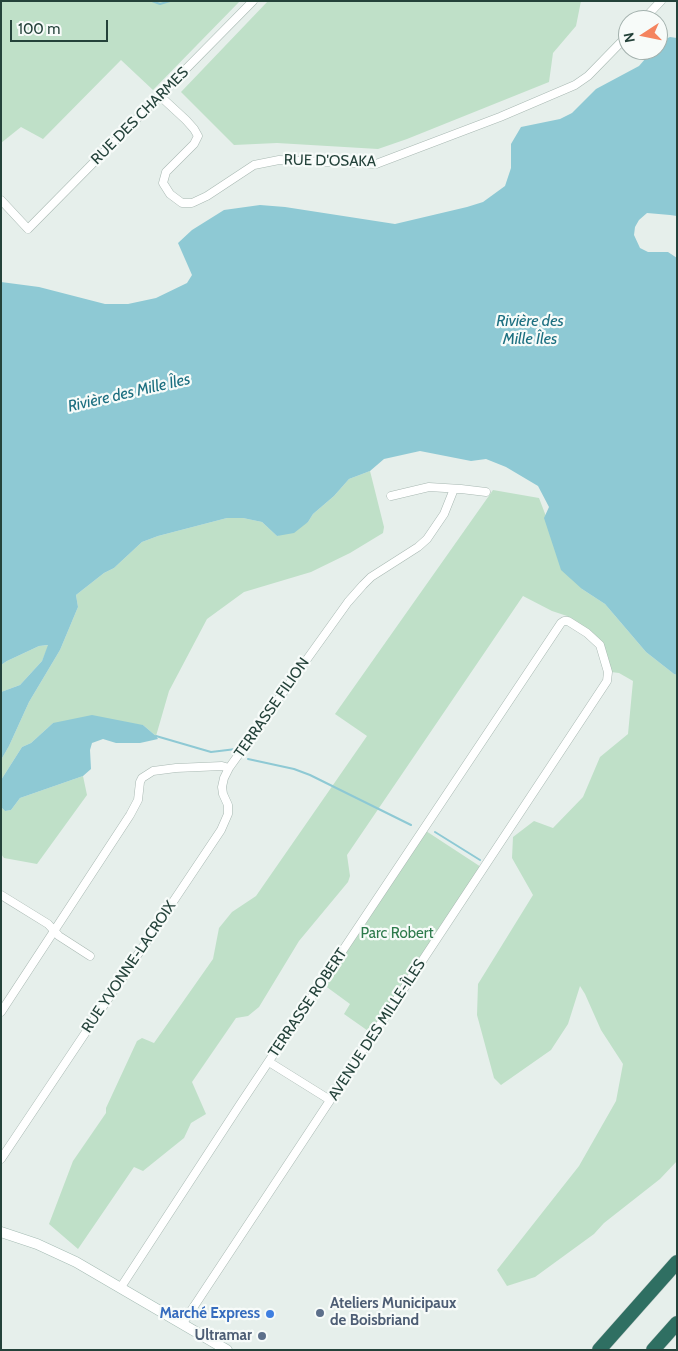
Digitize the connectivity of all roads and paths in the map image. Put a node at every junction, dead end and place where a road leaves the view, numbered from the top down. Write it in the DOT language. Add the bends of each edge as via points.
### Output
graph roads {
  1 [pos="253,1"];
  2 [pos="618,45"];
  3 [pos="160,96"];
  4 [pos="1,200"];
  5 [pos="454,488"];
  6 [pos="486,492"];
  7 [pos="391,496"];
  8 [pos="563,621"];
  9 [pos="229,768"];
  10 [pos="1,895"];
  11 [pos="55,932"];
  12 [pos="90,956"];
  13 [pos="1,1012"];
  14 [pos="269,1062"];
  15 [pos="330,1100"];
  16 [pos="1,1159"];
  17 [pos="1,1232"];
  18 [pos="677,1262"];
  19 [pos="121,1287"];
  20 [pos="677,1322"];
  21 [pos="183,1323"];
  22 [pos="228,1350"];
  23 [pos="597,1350"];
  24 [pos="653,1350"];
  1 -- 3 [label="street, RUE DES CHARMES"];
  2 -- 3 [label="street, RUE D'OSAKA" via="575,85 376,164 279,160 254,166 192,203 182,203 170,194 163,183 166,172 198,136"];
  3 -- 4 [label="street, RUE DES CHARMES" via="28,230"];
  5 -- 6 [label="street"];
  5 -- 7 [label="street" via="429,487"];
  5 -- 9 [label="street, TERRASSE FILION" via="444,514 430,536 363,584"];
  8 -- 14 [label="street, TERRASSE ROBERT"];
  8 -- 15 [label="street, AVENUE DES MILLE-ÎLES" via="599,642 608,669 607,681"];
  9 -- 11 [label="street, TERRASSE FILION" via="176,768 153,771 142,778 133,810"];
  9 -- 16 [label="street, RUE YVONNE-LACROIX" via="222,787 228,814 221,830"];
  10 -- 11 [label="street"];
  11 -- 12 [label="street"];
  11 -- 13 [label="street, TERRASSE FILION"];
  14 -- 15 [label="street"];
  14 -- 19 [label="street, TERRASSE ROBERT"];
  15 -- 21 [label="street, AVENUE DES MILLE-ÎLES"];
  17 -- 19 [label="main road" via="63,1255"];
  18 -- 23 [label="highway"];
  19 -- 21 [label="main road"];
  20 -- 24 [label="highway"];
  21 -- 22 [label="main road"];
}
